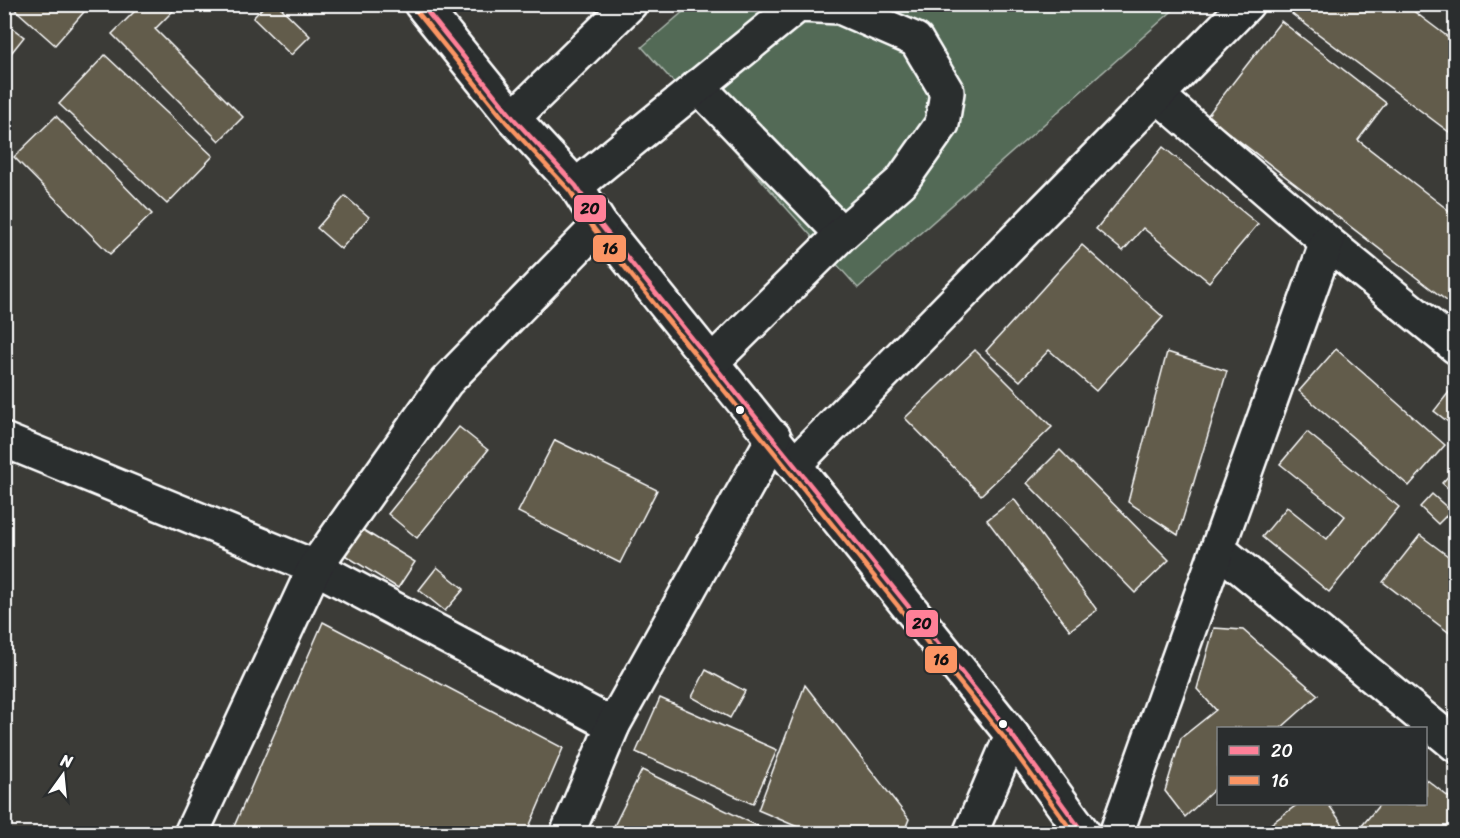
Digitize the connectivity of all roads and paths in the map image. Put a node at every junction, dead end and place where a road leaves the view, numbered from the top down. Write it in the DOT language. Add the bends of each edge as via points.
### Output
graph roads {
  1 [pos="421,4"];
  2 [pos="630,4"];
  3 [pos="1247,4"];
  4 [pos="698,86"];
  5 [pos="1157,95"];
  6 [pos="513,118"];
  7 [pos="576,186"];
  8 [pos="600,224"];
  9 [pos="842,234"];
  10 [pos="1327,242"];
  11 [pos="1455,347"];
  12 [pos="712,362"];
  13 [pos="774,437"];
  14 [pos="4,441"];
  15 [pos="795,464"];
  16 [pos="1218,549"];
  17 [pos="315,567"];
  18 [pos="613,725"];
  19 [pos="1012,735"];
  20 [pos="1455,745"];
  21 [pos="191,834"];
  22 [pos="567,834"];
  23 [pos="970,834"];
  24 [pos="1084,834"];
  25 [pos="1116,834"];
  1 -- 6 [label="street"];
  2 -- 6 [label="street"];
  3 -- 5 [label="street"];
  4 -- 7 [label="street"];
  4 -- 9 [label="street"];
  4 -- 9 [label="street" via="798,5 840,7 916,40 946,92 942,124 901,182"];
  5 -- 10 [label="street"];
  5 -- 15 [label="street"];
  6 -- 7 [label="street"];
  7 -- 8 [label="street"];
  8 -- 12 [label="street"];
  8 -- 17 [label="street" via="446,382"];
  9 -- 12 [label="street"];
  10 -- 11 [label="street"];
  10 -- 16 [label="street"];
  12 -- 13 [label="street"];
  13 -- 15 [label="street"];
  13 -- 18 [label="street"];
  14 -- 17 [label="street"];
  15 -- 19 [label="street"];
  16 -- 20 [label="street"];
  16 -- 25 [label="street"];
  17 -- 18 [label="street"];
  17 -- 21 [label="street"];
  18 -- 22 [label="street"];
  19 -- 23 [label="street"];
  19 -- 24 [label="street"];
}
